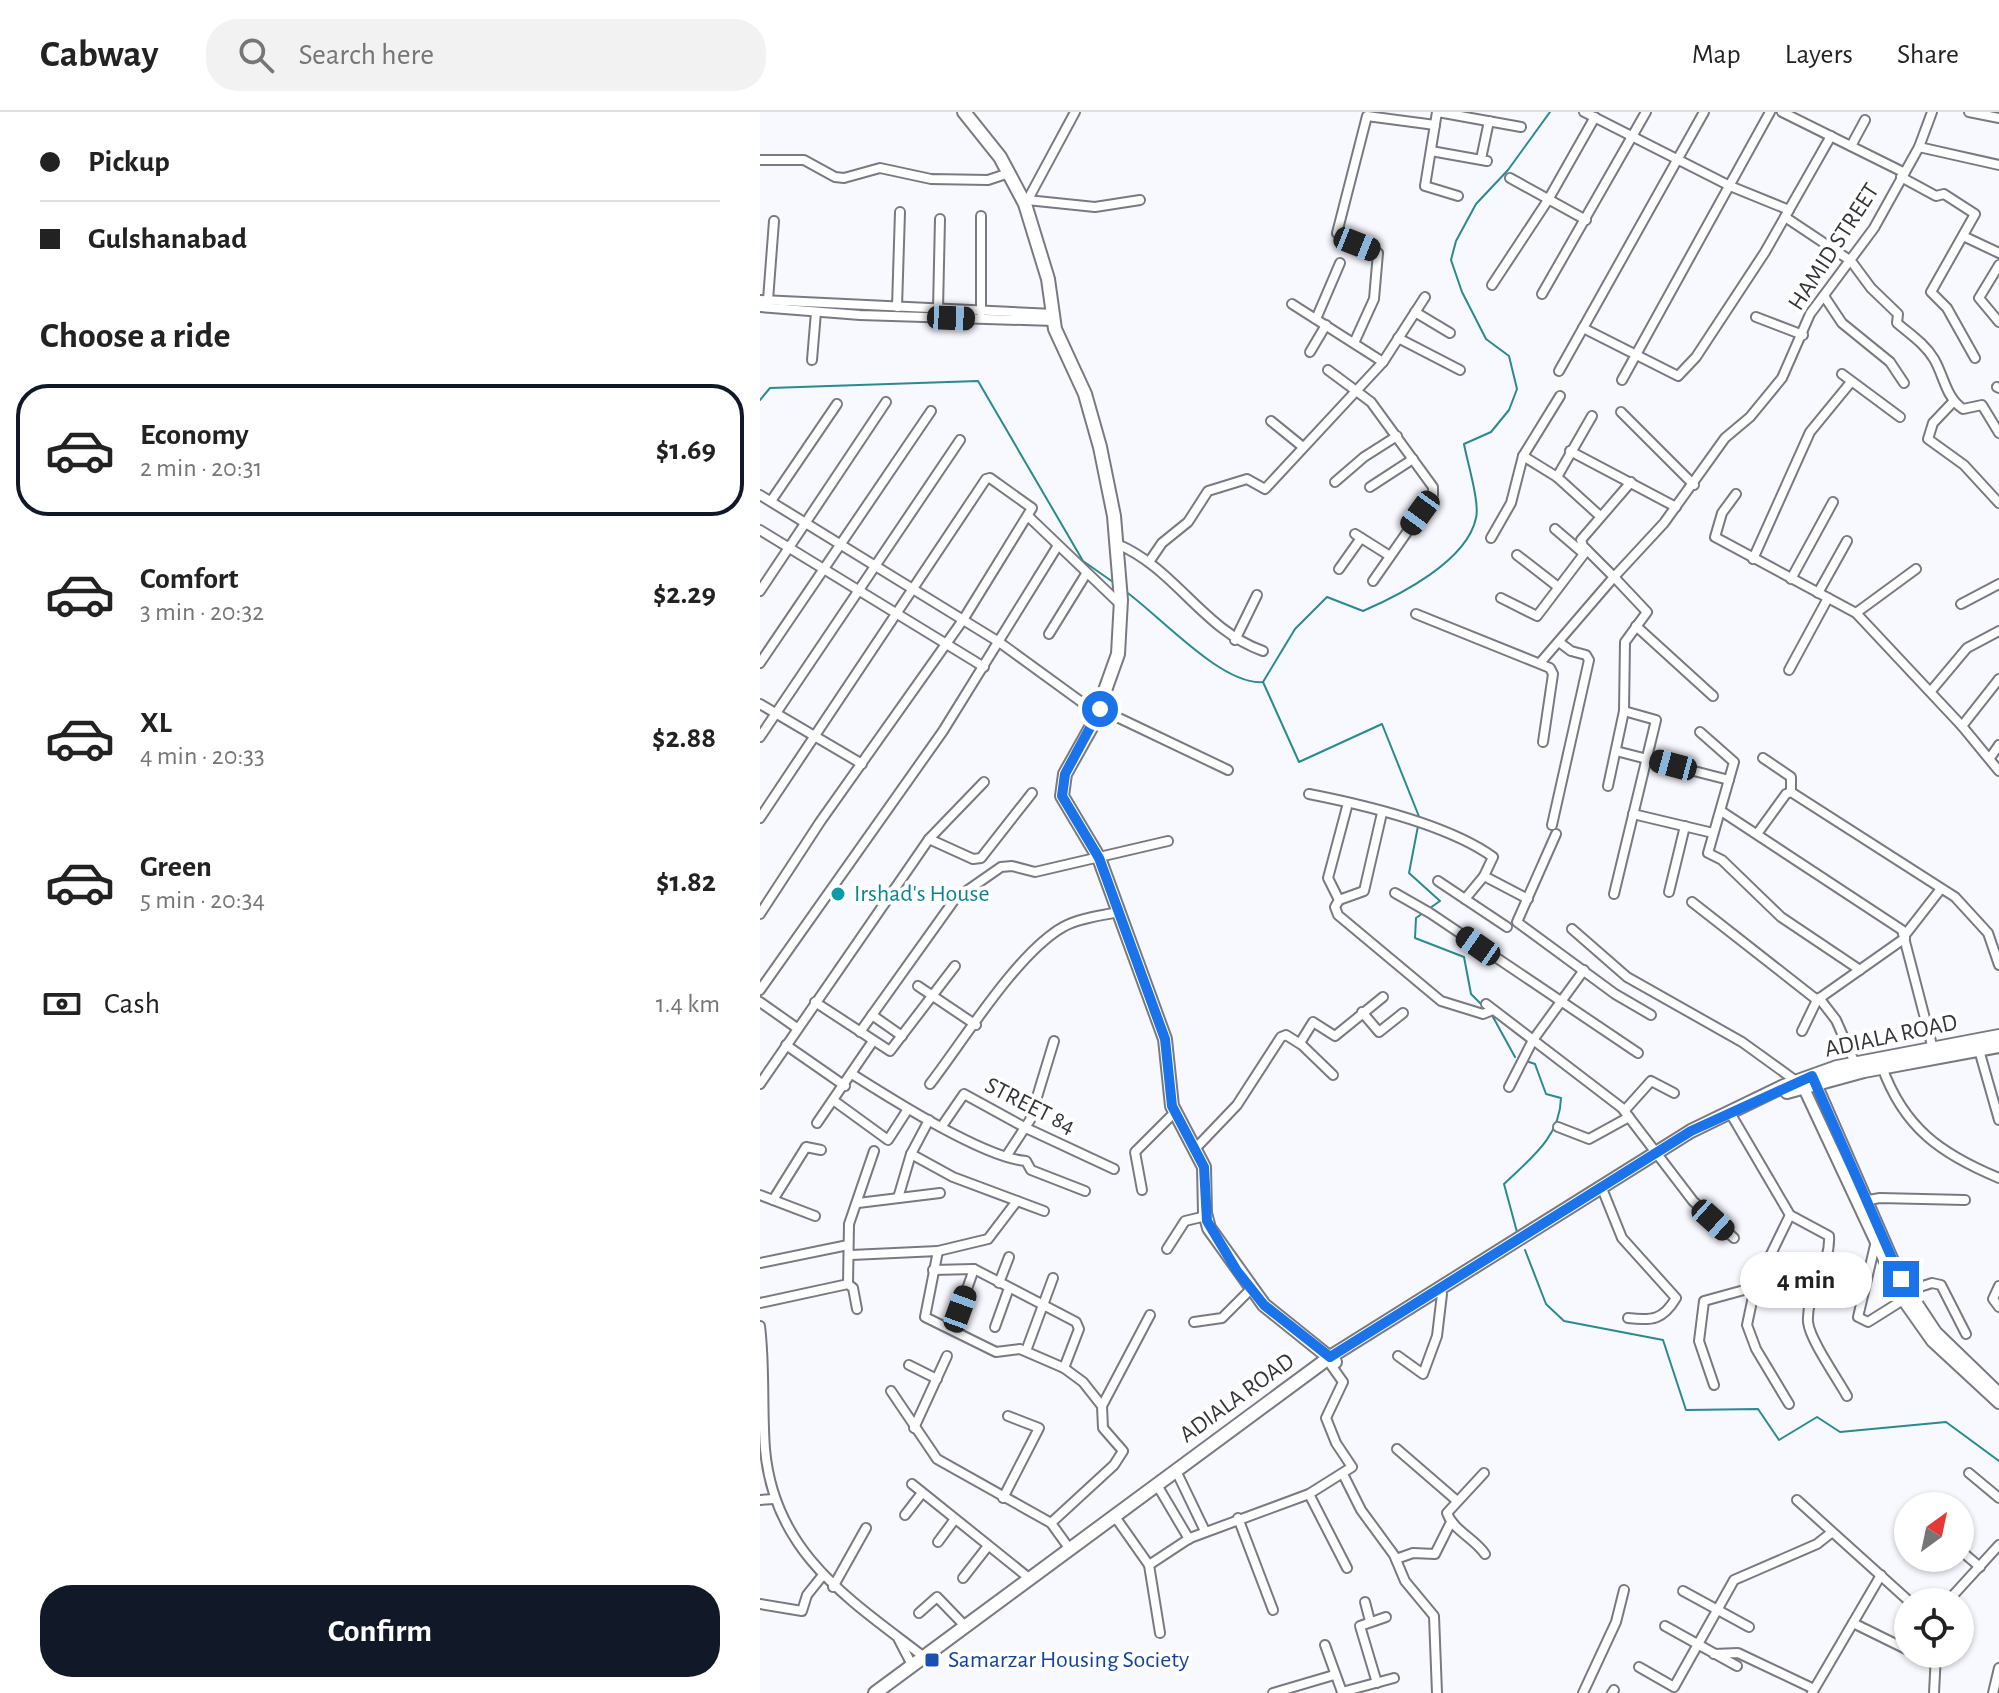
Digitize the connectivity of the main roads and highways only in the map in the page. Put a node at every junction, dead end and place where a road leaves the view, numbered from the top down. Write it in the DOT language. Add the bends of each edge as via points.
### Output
graph roads {
  1 [pos="964,112"];
  2 [pos="1999,1036"];
  3 [pos="1999,1046"];
  4 [pos="1934,1053"];
  5 [pos="1806,1082"];
  6 [pos="1731,1114"];
  7 [pos="1602,1190"];
  8 [pos="1332,1361"];
  9 [pos="875,1693"];
  10 [pos="887,1693"];
  1 -- 8 [label="main road" via="1026,202 1054,318 1100,447 1117,544 1118,654 1099,712 1061,788 1067,808 1099,858 1165,1039 1174,1113 1204,1167 1209,1228 1275,1316"];
  2 -- 4 [label="main road, ADIALA ROAD"];
  3 -- 4 [label="main road"];
  4 -- 5 [label="main road"];
  4 -- 5 [label="main road, ADIALA ROAD" via="1855,1063"];
  5 -- 6 [label="main road, ADIALA ROAD"];
  5 -- 6 [label="main road, ADIALA ROAD"];
  6 -- 7 [label="main road, ADIALA ROAD"];
  7 -- 8 [label="main road, ADIALA ROAD"];
  7 -- 8 [label="main road, ADIALA ROAD"];
  8 -- 9 [label="main road, ADIALA ROAD"];
  8 -- 10 [label="main road, ADIALA ROAD"];
}
